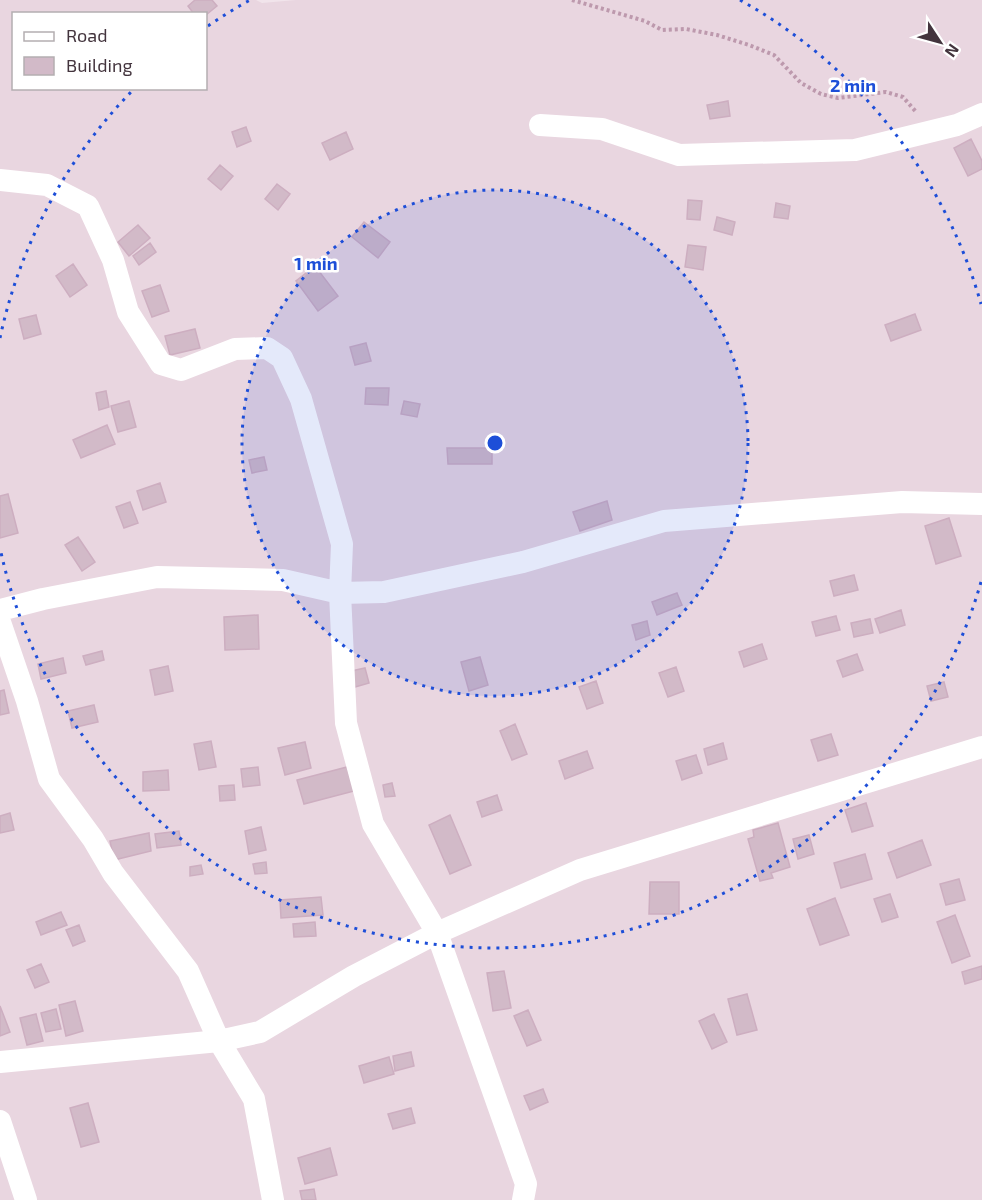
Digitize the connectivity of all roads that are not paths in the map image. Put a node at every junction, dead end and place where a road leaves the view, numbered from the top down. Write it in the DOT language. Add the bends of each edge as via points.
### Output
graph roads {
  1 [pos="982,114"];
  2 [pos="540,125"];
  3 [pos="0,180"];
  4 [pos="982,504"];
  5 [pos="340,592"];
  6 [pos="0,610"];
  7 [pos="0,622"];
  8 [pos="982,747"];
  9 [pos="437,933"];
  10 [pos="219,1041"];
  11 [pos="0,1062"];
  12 [pos="0,1121"];
  13 [pos="26,1200"];
  14 [pos="273,1200"];
  15 [pos="523,1200"];
  1 -- 2 [label="street" via="957,125 855,150 679,155 602,129"];
  3 -- 5 [label="street" via="47,185 88,206 113,260 128,312 161,364 181,370 235,349 267,348 282,358 301,399 342,544"];
  4 -- 5 [label="street" via="902,502 664,521 524,562 384,592"];
  5 -- 6 [label="street" via="283,580 157,577"];
  5 -- 9 [label="street" via="346,723 373,824"];
  7 -- 10 [label="street" via="49,779 93,839 112,873 188,971"];
  8 -- 9 [label="street" via="580,870"];
  9 -- 10 [label="street" via="260,1032"];
  9 -- 15 [label="street" via="526,1184"];
  10 -- 11 [label="street"];
  10 -- 14 [label="street" via="254,1099"];
  12 -- 13 [label="street"];
}
